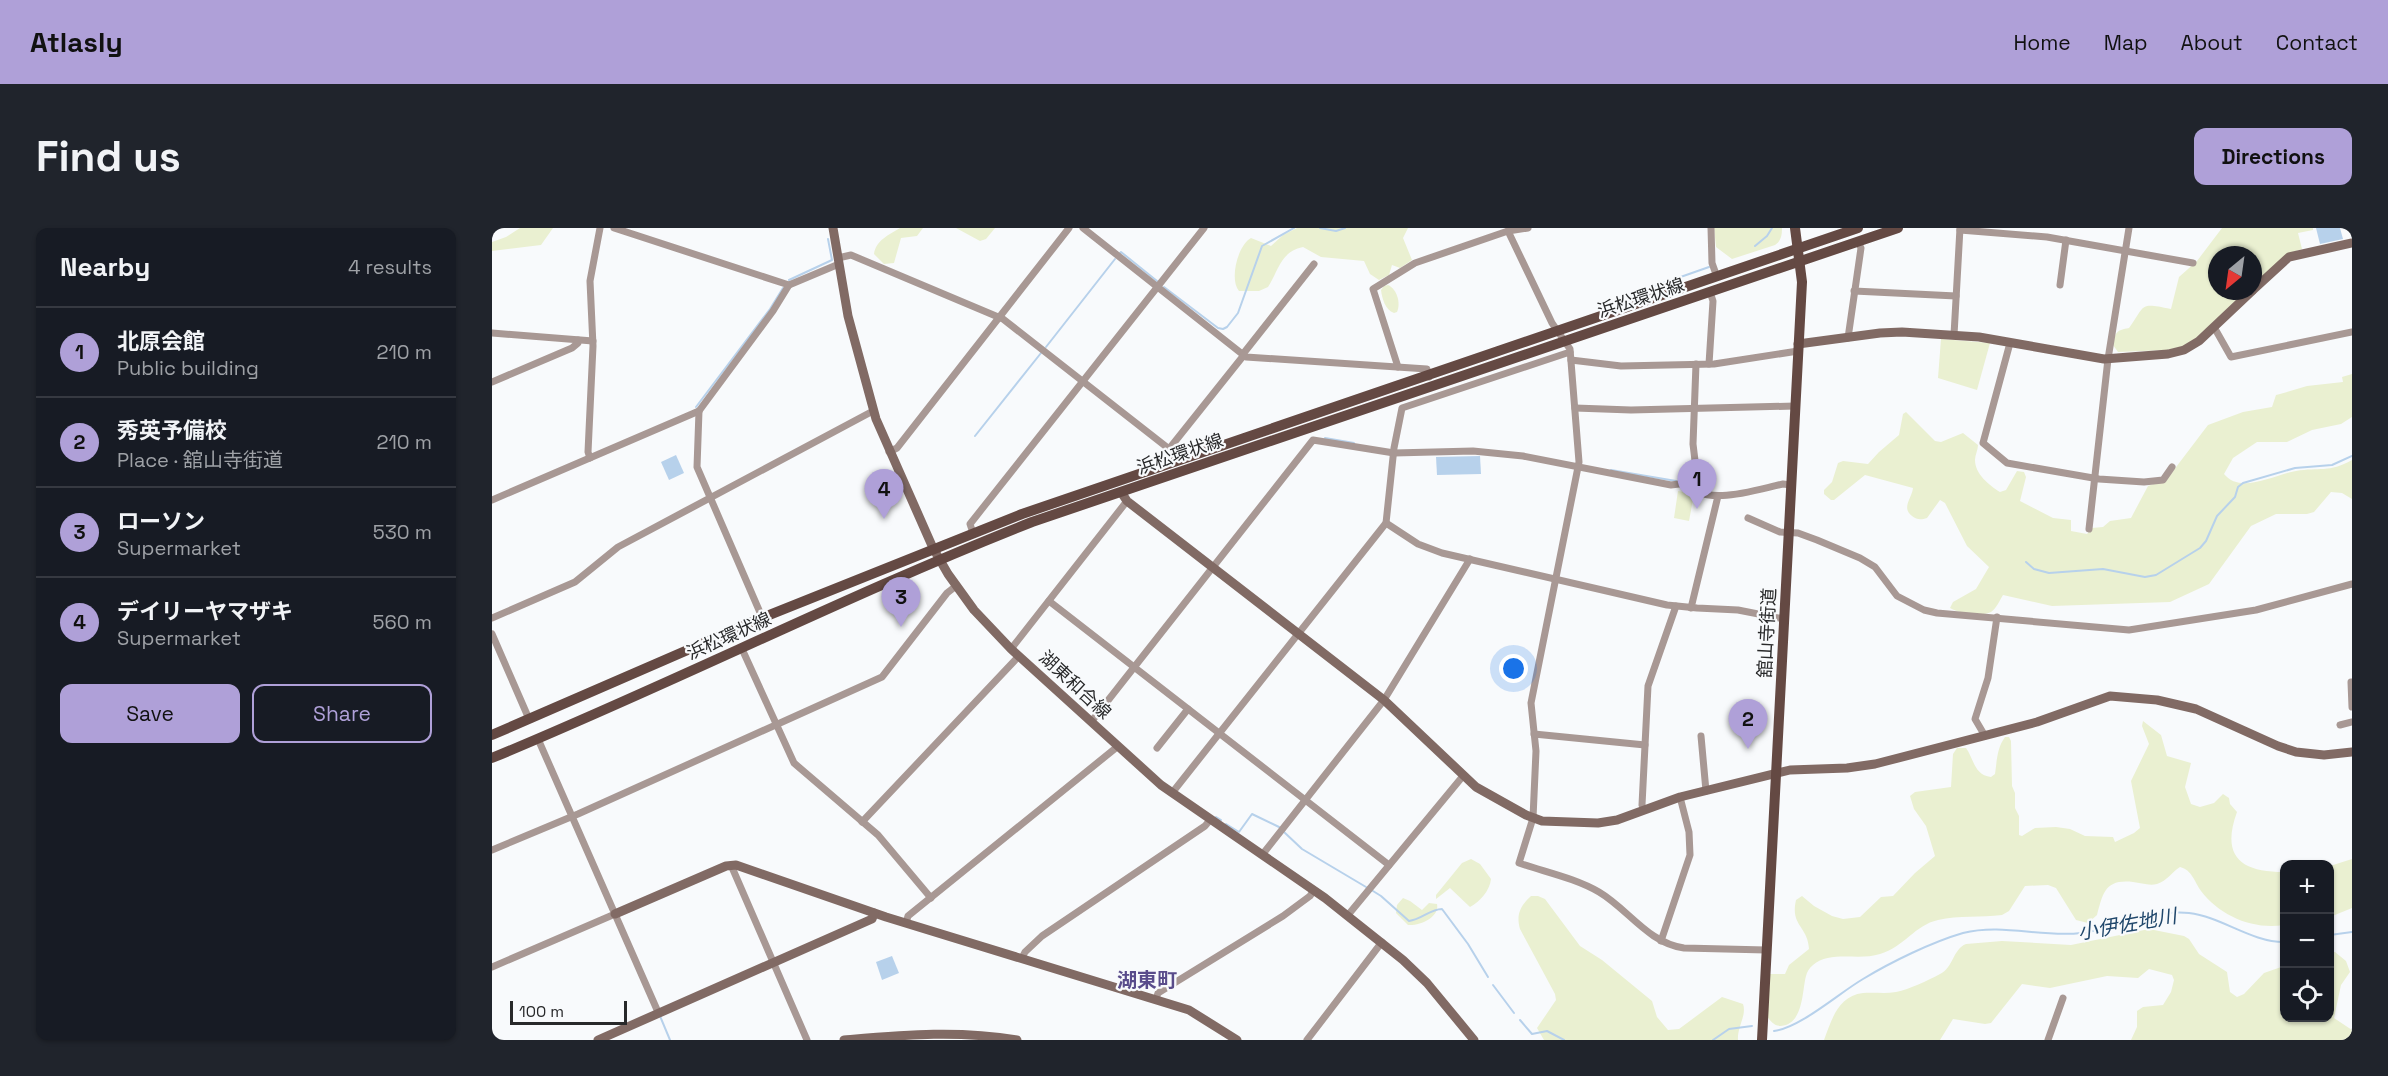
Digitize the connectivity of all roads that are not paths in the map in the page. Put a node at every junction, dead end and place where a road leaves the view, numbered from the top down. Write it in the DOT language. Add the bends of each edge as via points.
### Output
graph roads {
  1 [pos="600,228"];
  2 [pos="614,228"];
  3 [pos="833,228"];
  4 [pos="1069,228"];
  5 [pos="1083,228"];
  6 [pos="1204,228"];
  7 [pos="1528,228"];
  8 [pos="1711,228"];
  9 [pos="1794,228"];
  10 [pos="1857,228"];
  11 [pos="1898,228"];
  12 [pos="2129,228"];
  13 [pos="1960,229"];
  14 [pos="1508,231"];
  15 [pos="2066,240"];
  16 [pos="1858,242"];
  17 [pos="2352,243"];
  18 [pos="1797,249"];
  19 [pos="2126,251"];
  20 [pos="838,261"];
  21 [pos="1799,262"];
  22 [pos="2193,263"];
  23 [pos="1314,264"];
  24 [pos="1717,277"];
  25 [pos="2262,282"];
  26 [pos="789,285"];
  27 [pos="2060,285"];
  28 [pos="1157,288"];
  29 [pos="1854,291"];
  30 [pos="1710,292"];
  31 [pos="1956,296"];
  32 [pos="2243,300"];
  33 [pos="1662,302"];
  34 [pos="999,317"];
  35 [pos="2214,327"];
  36 [pos="1557,331"];
  37 [pos="2352,332"];
  38 [pos="492,333"];
  39 [pos="1954,335"];
  40 [pos="1848,338"];
  41 [pos="578,340"];
  42 [pos="593,341"];
  43 [pos="1564,341"];
  44 [pos="2010,343"];
  45 [pos="1798,347"];
  46 [pos="1243,355"];
  47 [pos="1570,356"];
  48 [pos="2108,359"];
  49 [pos="1696,364"];
  50 [pos="1709,364"];
  51 [pos="1398,367"];
  52 [pos="1083,381"];
  53 [pos="492,382"];
  54 [pos="1432,386"];
  55 [pos="1795,406"];
  56 [pos="1575,408"];
  57 [pos="1694,409"];
  58 [pos="699,411"];
  59 [pos="873,411"];
  60 [pos="1169,449"];
  61 [pos="889,452"];
  62 [pos="1394,453"];
  63 [pos="590,458"];
  64 [pos="1176,461"];
  65 [pos="2172,467"];
  66 [pos="1578,468"];
  67 [pos="2094,478"];
  68 [pos="1687,483"];
  69 [pos="1791,484"];
  70 [pos="1124,496"];
  71 [pos="1718,496"];
  72 [pos="710,497"];
  73 [pos="492,500"];
  74 [pos="1748,518"];
  75 [pos="1386,523"];
  76 [pos="2088,529"];
  77 [pos="1788,532"];
  78 [pos="974,533"];
  79 [pos="933,548"];
  80 [pos="939,559"];
  81 [pos="1470,559"];
  82 [pos="1213,567"];
  83 [pos="1556,579"];
  84 [pos="2352,584"];
  85 [pos="956,586"];
  86 [pos="1049,601"];
  87 [pos="1677,606"];
  88 [pos="1690,608"];
  89 [pos="762,617"];
  90 [pos="1997,617"];
  91 [pos="492,618"];
  92 [pos="1784,619"];
  93 [pos="1299,633"];
  94 [pos="492,634"];
  95 [pos="742,649"];
  96 [pos="1015,652"];
  97 [pos="1134,668"];
  98 [pos="2351,682"];
  99 [pos="1384,700"];
  100 [pos="2352,707"];
  101 [pos="1188,708"];
  102 [pos="529,720"];
  103 [pos="1090,722"];
  104 [pos="2352,722"];
  105 [pos="776,725"];
  106 [pos="2340,725"];
  107 [pos="1219,734"];
  108 [pos="1534,734"];
  109 [pos="492,735"];
  110 [pos="1701,736"];
  111 [pos="1984,736"];
  112 [pos="538,739"];
  113 [pos="1645,745"];
  114 [pos="1117,747"];
  115 [pos="1157,748"];
  116 [pos="2352,752"];
  117 [pos="492,758"];
  118 [pos="1776,773"];
  119 [pos="1463,776"];
  120 [pos="1706,791"];
  121 [pos="1172,794"];
  122 [pos="1680,797"];
  123 [pos="1305,800"];
  124 [pos="1644,810"];
  125 [pos="572,816"];
  126 [pos="1533,818"];
  127 [pos="1210,820"];
  128 [pos="862,822"];
  129 [pos="492,850"];
  130 [pos="1262,855"];
  131 [pos="731,865"];
  132 [pos="1389,865"];
  133 [pos="1314,890"];
  134 [pos="931,898"];
  135 [pos="874,913"];
  136 [pos="615,914"];
  137 [pos="1348,915"];
  138 [pos="906,923"];
  139 [pos="1661,941"];
  140 [pos="1382,942"];
  141 [pos="1766,950"];
  142 [pos="1022,958"];
  143 [pos="774,962"];
  144 [pos="492,967"];
  145 [pos="2063,998"];
  146 [pos="1156,999"];
  147 [pos="658,1012"];
  148 [pos="956,1036"];
  149 [pos="1470,1038"];
  150 [pos="598,1040"];
  151 [pos="807,1040"];
  152 [pos="844,1040"];
  153 [pos="1017,1040"];
  154 [pos="1237,1040"];
  155 [pos="1307,1040"];
  156 [pos="1762,1040"];
  157 [pos="2048,1040"];
  1 -- 42 [label="street" via="590,281"];
  2 -- 26 [label="street"];
  3 -- 20 [label="street, 湖東和合線"];
  4 -- 34 [label="street"];
  5 -- 28 [label="street"];
  6 -- 28 [label="street"];
  7 -- 14 [label="street"];
  8 -- 24 [label="street" via="1712,263"];
  9 -- 18 [label="main road, 舘山寺街道"];
  10 -- 18 [label="main road, 浜松環状線"];
  11 -- 16 [label="main road, 浜松環状線"];
  12 -- 19 [label="street"];
  13 -- 15 [label="street"];
  13 -- 31 [label="street"];
  14 -- 36 [label="street"];
  14 -- 51 [label="street" via="1415,263 1373,289"];
  15 -- 19 [label="street"];
  15 -- 27 [label="street"];
  16 -- 21 [label="main road, 浜松環状線"];
  16 -- 29 [label="street" via="1861,248"];
  17 -- 25 [label="street" via="2289,257"];
  18 -- 21 [label="main road, 舘山寺街道"];
  18 -- 24 [label="main road, 浜松環状線"];
  19 -- 22 [label="street"];
  19 -- 48 [label="street"];
  20 -- 26 [label="street"];
  20 -- 34 [label="street" via="851,255"];
  20 -- 59 [label="street, 湖東和合線"];
  21 -- 30 [label="main road, 浜松環状線"];
  21 -- 45 [label="main road, 舘山寺街道" via="1802,282"];
  23 -- 46 [label="street"];
  24 -- 33 [label="main road, 浜松環状線"];
  26 -- 58 [label="street"];
  28 -- 46 [label="street"];
  28 -- 52 [label="street"];
  29 -- 31 [label="street"];
  29 -- 40 [label="street"];
  30 -- 33 [label="main road, 浜松環状線"];
  30 -- 50 [label="street" via="1713,301"];
  31 -- 39 [label="street"];
  32 -- 35 [label="street"];
  33 -- 36 [label="main road, 浜松環状線"];
  33 -- 43 [label="main road, 浜松環状線"];
  34 -- 52 [label="street"];
  34 -- 61 [label="street" via="897,448"];
  35 -- 37 [label="street" via="2230,357"];
  35 -- 48 [label="street" via="2184,350"];
  36 -- 43 [label="street"];
  36 -- 54 [label="main road, 浜松環状線"];
  38 -- 41 [label="street"];
  39 -- 40 [label="street" via="1890,332"];
  39 -- 44 [label="street"];
  40 -- 45 [label="street"];
  41 -- 42 [label="street"];
  41 -- 53 [label="street" via="572,348"];
  42 -- 63 [label="street"];
  43 -- 47 [label="street"];
  43 -- 54 [label="main road, 浜松環状線"];
  44 -- 48 [label="street"];
  44 -- 67 [label="street" via="1983,443 2007,463"];
  45 -- 50 [label="street"];
  45 -- 55 [label="main road, 舘山寺街道"];
  46 -- 51 [label="street"];
  46 -- 60 [label="street"];
  47 -- 49 [label="street" via="1616,366"];
  47 -- 54 [label="street"];
  47 -- 56 [label="street"];
  48 -- 67 [label="street"];
  49 -- 50 [label="street"];
  49 -- 57 [label="street"];
  51 -- 54 [label="street" via="1427,369"];
  52 -- 60 [label="street"];
  52 -- 78 [label="street" via="970,524"];
  54 -- 62 [label="street" via="1402,408"];
  54 -- 64 [label="main road, 浜松環状線"];
  54 -- 70 [label="main road, 浜松環状線"];
  55 -- 57 [label="street"];
  55 -- 69 [label="main road, 舘山寺街道"];
  56 -- 57 [label="street"];
  56 -- 66 [label="street"];
  57 -- 68 [label="street" via="1696,470"];
  58 -- 63 [label="street"];
  58 -- 72 [label="street" via="696,467"];
  59 -- 61 [label="street, 湖東和合線"];
  59 -- 72 [label="street"];
  60 -- 64 [label="street"];
  61 -- 79 [label="street, 湖東和合線"];
  62 -- 66 [label="street" via="1473,451 1523,456"];
  62 -- 75 [label="street"];
  62 -- 82 [label="street" via="1313,440"];
  63 -- 73 [label="street"];
  64 -- 78 [label="main road, 浜松環状線"];
  65 -- 67 [label="street" via="2163,480"];
  66 -- 68 [label="street" via="1671,485"];
  66 -- 83 [label="street"];
  67 -- 76 [label="street"];
  68 -- 71 [label="street" via="1696,492"];
  69 -- 71 [label="street"];
  69 -- 77 [label="main road, 舘山寺街道"];
  70 -- 80 [label="main road, 浜松環状線" via="1032,522"];
  70 -- 82 [label="street"];
  70 -- 86 [label="street"];
  71 -- 88 [label="street"];
  72 -- 89 [label="street"];
  72 -- 91 [label="street" via="618,547 575,582"];
  74 -- 77 [label="street"];
  75 -- 81 [label="street" via="1424,547"];
  75 -- 93 [label="street"];
  77 -- 90 [label="street" via="1868,562 1897,596 1924,610"];
  77 -- 92 [label="main road, 舘山寺街道"];
  78 -- 79 [label="main road, 浜松環状線"];
  79 -- 80 [label="street, 湖東和合線"];
  79 -- 89 [label="main road, 浜松環状線"];
  80 -- 85 [label="street, 湖東和合線"];
  80 -- 95 [label="main road, 浜松環状線"];
  81 -- 83 [label="street"];
  81 -- 99 [label="street"];
  82 -- 93 [label="street"];
  82 -- 97 [label="street"];
  83 -- 87 [label="street"];
  83 -- 108 [label="street" via="1531,703"];
  84 -- 90 [label="street" via="2256,610 2129,630"];
  85 -- 96 [label="street, 湖東和合線"];
  85 -- 105 [label="street" via="947,592 882,677"];
  86 -- 96 [label="street"];
  86 -- 97 [label="street"];
  87 -- 88 [label="street"];
  87 -- 113 [label="street" via="1650,678"];
  88 -- 92 [label="street" via="1738,609"];
  89 -- 102 [label="main road, 浜松環状線"];
  90 -- 111 [label="street" via="1989,674 1975,719"];
  92 -- 118 [label="main road, 舘山寺街道"];
  93 -- 99 [label="street"];
  93 -- 107 [label="street"];
  94 -- 102 [label="street"];
  95 -- 105 [label="street"];
  95 -- 112 [label="main road, 浜松環状線"];
  96 -- 103 [label="street, 湖東和合線"];
  96 -- 128 [label="street"];
  97 -- 101 [label="street"];
  97 -- 103 [label="street"];
  98 -- 100 [label="street"];
  99 -- 119 [label="street"];
  99 -- 123 [label="street"];
  101 -- 107 [label="street"];
  101 -- 115 [label="street"];
  102 -- 109 [label="main road, 浜松環状線"];
  103 -- 114 [label="street, 湖東和合線"];
  104 -- 106 [label="street"];
  105 -- 125 [label="street"];
  105 -- 128 [label="street" via="794,763"];
  107 -- 121 [label="street"];
  107 -- 123 [label="street"];
  108 -- 113 [label="street"];
  108 -- 126 [label="street"];
  110 -- 120 [label="street"];
  111 -- 116 [label="street" via="2116,696 2196,709 2296,752"];
  111 -- 118 [label="street" via="1866,766"];
  112 -- 117 [label="main road, 浜松環状線"];
  112 -- 125 [label="street"];
  113 -- 124 [label="street"];
  114 -- 121 [label="street, 湖東和合線"];
  114 -- 134 [label="street"];
  118 -- 120 [label="street"];
  118 -- 141 [label="main road, 舘山寺街道"];
  119 -- 126 [label="street" via="1487,795"];
  119 -- 132 [label="street"];
  120 -- 122 [label="street"];
  121 -- 127 [label="street, 湖東和合線"];
  122 -- 124 [label="street"];
  122 -- 139 [label="street" via="1690,855"];
  123 -- 130 [label="street"];
  123 -- 132 [label="street"];
  124 -- 126 [label="street" via="1604,822"];
  125 -- 129 [label="street"];
  125 -- 136 [label="street"];
  126 -- 139 [label="street" via="1519,863 1594,889"];
  127 -- 130 [label="street, 湖東和合線"];
  127 -- 142 [label="street" via="1042,936"];
  128 -- 134 [label="street" via="878,835"];
  130 -- 133 [label="street, 湖東和合線"];
  131 -- 135 [label="street"];
  131 -- 136 [label="street"];
  131 -- 143 [label="street"];
  132 -- 137 [label="street"];
  133 -- 137 [label="street, 湖東和合線"];
  133 -- 146 [label="street" via="1283,916 1158,993"];
  134 -- 138 [label="street" via="908,916"];
  135 -- 138 [label="street"];
  135 -- 143 [label="street" via="872,919"];
  136 -- 144 [label="street"];
  136 -- 147 [label="street"];
  137 -- 140 [label="street, 湖東和合線"];
  138 -- 142 [label="street"];
  139 -- 141 [label="street" via="1684,948"];
  140 -- 149 [label="street, 湖東和合線" via="1427,983"];
  140 -- 155 [label="street"];
  141 -- 156 [label="main road, 舘山寺街道"];
  142 -- 146 [label="street"];
  143 -- 147 [label="street"];
  143 -- 151 [label="street"];
  145 -- 157 [label="street"];
  146 -- 154 [label="street" via="1194,1011"];
  147 -- 150 [label="street"];
  148 -- 152 [label="street"];
  148 -- 153 [label="street"];
}
